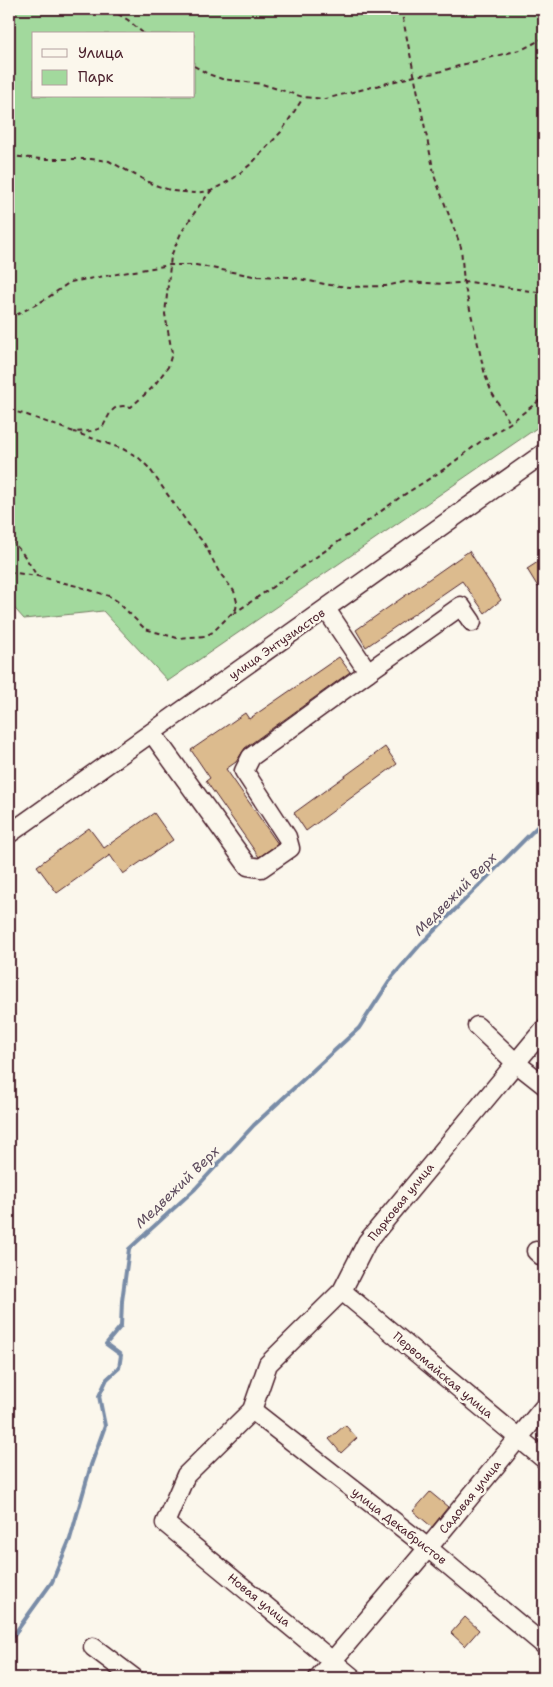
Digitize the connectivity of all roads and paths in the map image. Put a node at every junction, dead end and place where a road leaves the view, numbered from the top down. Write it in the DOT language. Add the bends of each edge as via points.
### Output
graph roads {
  1 [pos="110,9"];
  2 [pos="400,9"];
  3 [pos="142,32"];
  4 [pos="544,38"];
  5 [pos="195,67"];
  6 [pos="415,76"];
  7 [pos="303,97"];
  8 [pos="9,156"];
  9 [pos="211,191"];
  10 [pos="170,265"];
  11 [pos="464,283"];
  12 [pos="544,293"];
  13 [pos="9,319"];
  14 [pos="544,397"];
  15 [pos="9,410"];
  16 [pos="510,424"];
  17 [pos="74,432"];
  18 [pos="544,453"];
  19 [pos="9,542"];
  20 [pos="9,572"];
  21 [pos="37,576"];
  22 [pos="326,609"];
  23 [pos="231,616"];
  24 [pos="472,622"];
  25 [pos="368,672"];
  26 [pos="152,733"];
  27 [pos="9,834"];
  28 [pos="477,1026"];
  29 [pos="544,1029"];
  30 [pos="516,1063"];
  31 [pos="544,1085"];
  32 [pos="342,1291"];
  33 [pos="544,1407"];
  34 [pos="252,1410"];
  35 [pos="518,1438"];
  36 [pos="544,1459"];
  37 [pos="165,1523"];
  38 [pos="428,1548"];
  39 [pos="544,1645"];
  40 [pos="93,1647"];
  41 [pos="333,1661"];
  42 [pos="134,1678"];
  43 [pos="318,1678"];
  44 [pos="353,1678"];
  1 -- 3 [label="path"];
  2 -- 6 [label="path"];
  4 -- 6 [label="path" via="523,49"];
  5 -- 7 [label="path" via="222,79 262,84"];
  6 -- 7 [label="path" via="325,99"];
  6 -- 11 [label="path" via="435,178 460,247"];
  7 -- 9 [label="path" via="281,132 262,153 234,178"];
  8 -- 9 [label="path" via="109,161 173,192"];
  9 -- 10 [label="path" via="181,233"];
  10 -- 11 [label="path" via="196,265 253,276 289,277 349,287 404,282"];
  10 -- 13 [label="path" via="70,282"];
  10 -- 17 [label="path" via="165,314 172,353 168,367 153,387 131,407 114,407 102,428"];
  11 -- 12 [label="path"];
  11 -- 16 [label="path" via="485,374"];
  14 -- 16 [label="path"];
  15 -- 17 [label="path"];
  16 -- 23 [label="path"];
  17 -- 23 [label="path" via="123,449 148,468 204,543 219,572 234,591 237,602"];
  18 -- 22 [label="street, улица Энтузиастов"];
  19 -- 21 [label="path" via="14,544"];
  20 -- 21 [label="path"];
  21 -- 23 [label="path" via="109,596 145,629 177,638 205,636"];
  22 -- 25 [label="street"];
  22 -- 26 [label="street, улица Энтузиастов"];
  24 -- 25 [label="street" via="461,606"];
  25 -- 26 [label="street" via="251,757 244,770 288,837 290,848 261,868 248,866"];
  26 -- 27 [label="street, улица Энтузиастов"];
  28 -- 30 [label="street"];
  29 -- 30 [label="street, Парковая улица"];
  30 -- 31 [label="street"];
  30 -- 32 [label="street, Парковая улица" via="367,1242"];
  32 -- 34 [label="street, Парковая улица" via="268,1364"];
  32 -- 35 [label="street, Первомайская улица"];
  33 -- 35 [label="street, Садовая улица"];
  34 -- 37 [label="street, Парковая улица" via="186,1475"];
  34 -- 38 [label="street, улица Декабристов"];
  35 -- 36 [label="street, Первомайская улица"];
  35 -- 38 [label="street, Садовая улица"];
  37 -- 41 [label="street, Новая улица"];
  38 -- 39 [label="street, улица Декабристов"];
  38 -- 41 [label="street, Садовая улица"];
  40 -- 42 [label="street"];
  41 -- 43 [label="street, Садовая улица"];
  41 -- 44 [label="street, Новая улица"];
}
